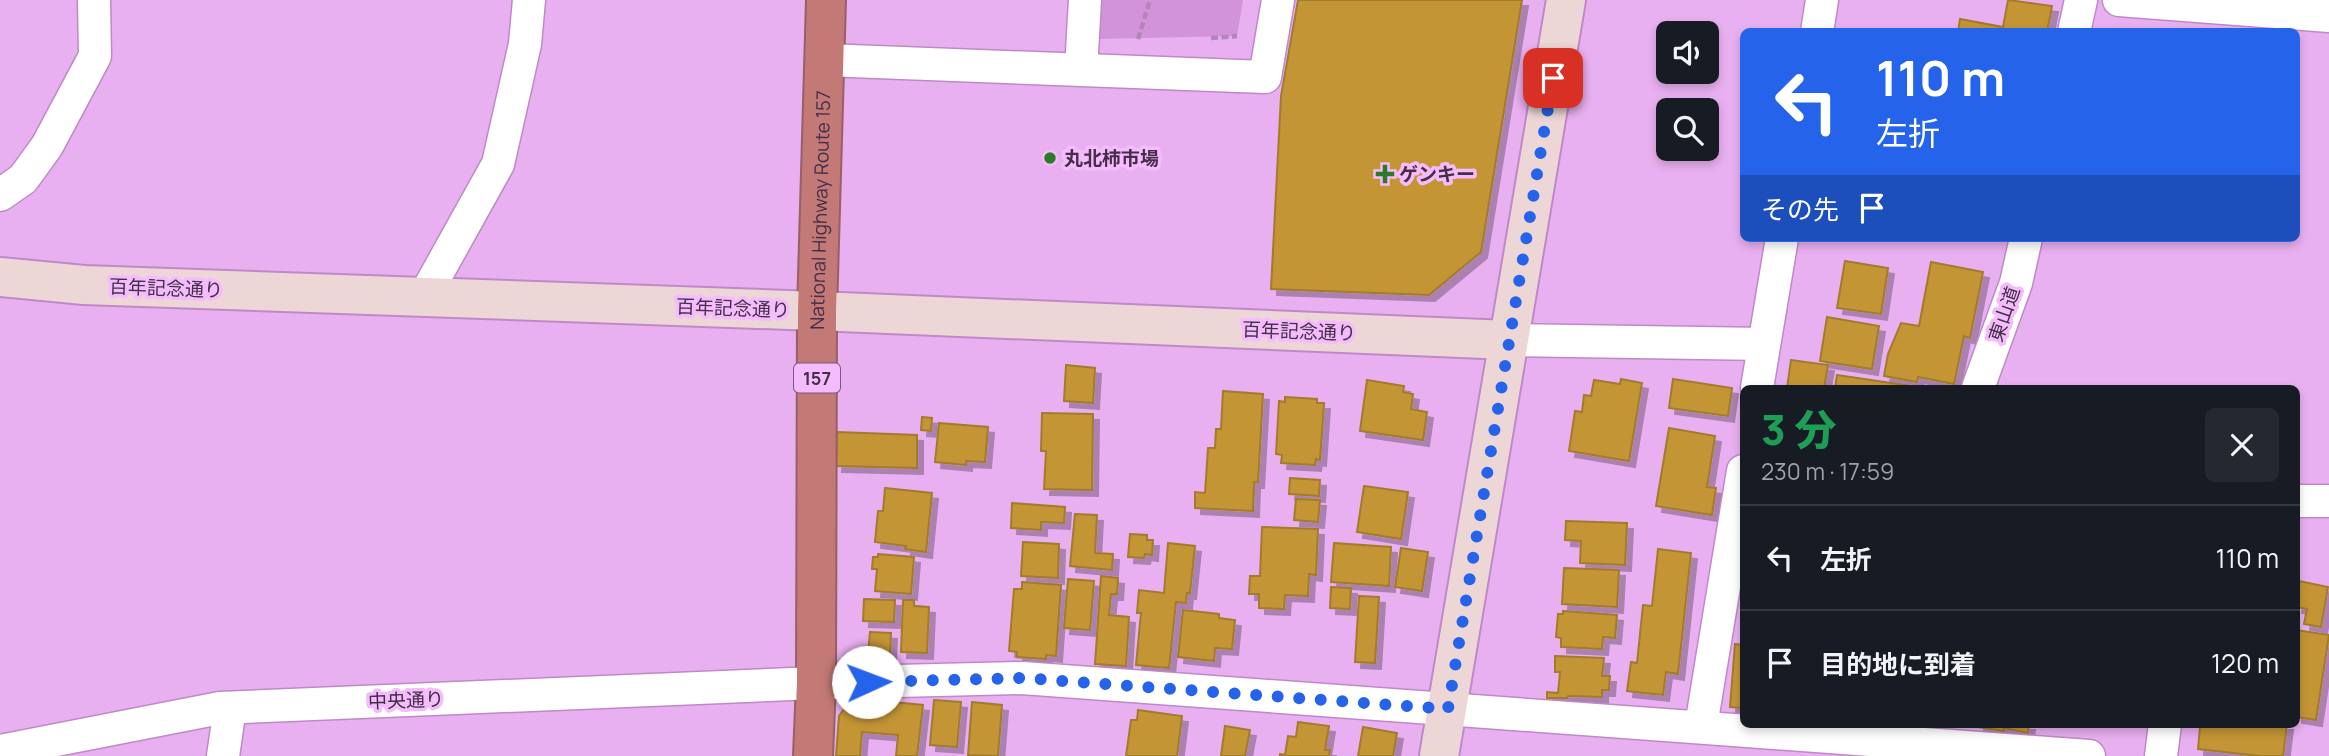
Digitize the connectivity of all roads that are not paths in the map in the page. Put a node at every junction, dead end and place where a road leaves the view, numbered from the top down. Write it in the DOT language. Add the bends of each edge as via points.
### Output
graph roads {
  1 [pos="94,0"];
  2 [pos="529,0"];
  3 [pos="826,0"];
  4 [pos="1085,0"];
  5 [pos="1278,0"];
  6 [pos="1566,0"];
  7 [pos="1822,0"];
  8 [pos="2081,0"];
  9 [pos="2119,0"];
  10 [pos="2329,16"];
  11 [pos="1818,28"];
  12 [pos="2075,28"];
  13 [pos="825,60"];
  14 [pos="1081,69"];
  15 [pos="0,195"];
  16 [pos="1781,242"];
  17 [pos="2025,242"];
  18 [pos="0,277"];
  19 [pos="424,297"];
  20 [pos="817,311"];
  21 [pos="1508,340"];
  22 [pos="1764,344"];
  23 [pos="1757,385"];
  24 [pos="1979,385"];
  25 [pos="1740,489"];
  26 [pos="2300,500"];
  27 [pos="2329,501"];
  28 [pos="816,683"];
  29 [pos="230,708"];
  30 [pos="1448,709"];
  31 [pos="1701,726"];
  32 [pos="2164,728"];
  33 [pos="1875,740"];
  34 [pos="0,751"];
  35 [pos="223,756"];
  36 [pos="813,756"];
  37 [pos="1439,756"];
  38 [pos="2090,756"];
  39 [pos="2161,756"];
  1 -- 15 [label="street" via="95,56 47,146 23,178"];
  2 -- 19 [label="street" via="525,44 498,164"];
  3 -- 13 [label="highway, National Highway Route 157 / 157"];
  4 -- 14 [label="street"];
  5 -- 14 [label="street" via="1265,76"];
  6 -- 21 [label="street"];
  7 -- 11 [label="street"];
  8 -- 12 [label="street"];
  9 -- 10 [label="street"];
  13 -- 14 [label="street"];
  13 -- 20 [label="highway, National Highway Route 157 / 157"];
  16 -- 22 [label="street"];
  17 -- 24 [label="street, 東山道" via="2016,283"];
  18 -- 19 [label="street, 百年記念通り" via="84,285"];
  19 -- 20 [label="street, 百年記念通り"];
  20 -- 21 [label="street, 百年記念通り"];
  20 -- 28 [label="highway, National Highway Route 157 / 157"];
  21 -- 22 [label="street"];
  21 -- 30 [label="street"];
  22 -- 23 [label="street"];
  25 -- 31 [label="street"];
  26 -- 27 [label="street"];
  28 -- 29 [label="street, 中央通り"];
  28 -- 30 [label="street, 中央通り" via="1022,678"];
  28 -- 36 [label="highway, National Highway Route 157 / 157"];
  29 -- 34 [label="street, 中央通り"];
  29 -- 35 [label="street"];
  30 -- 31 [label="street, 中央通り"];
  30 -- 37 [label="street"];
  31 -- 33 [label="street, 中央通り"];
  32 -- 39 [label="street"];
  33 -- 38 [label="street, 中央通り"];
}
